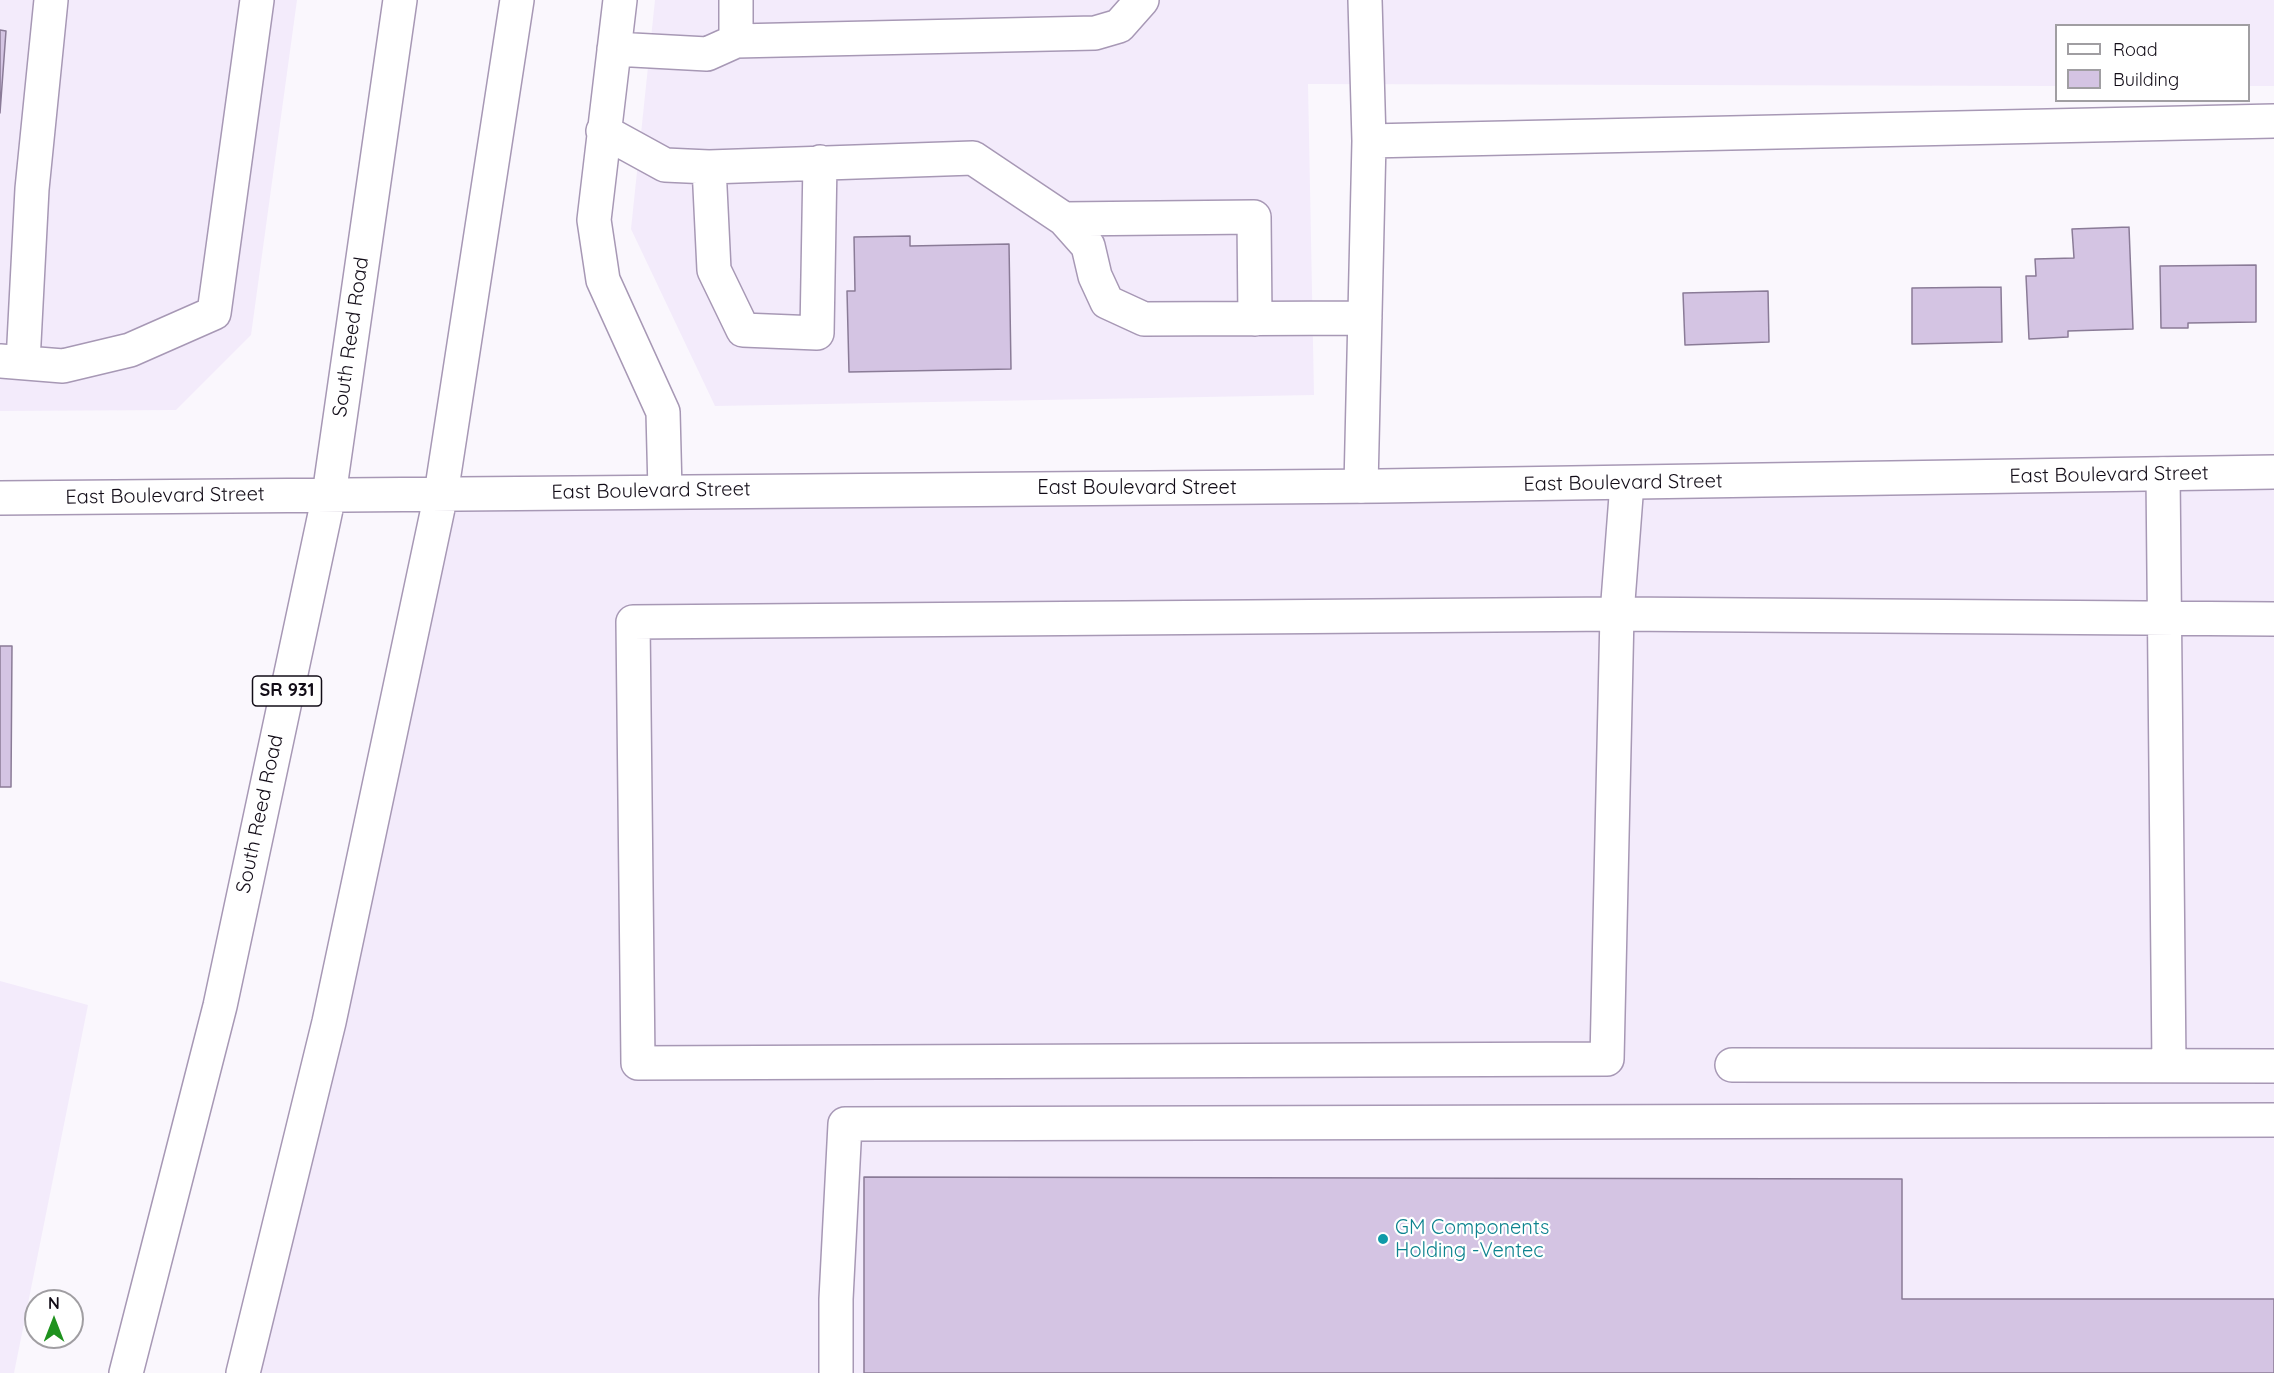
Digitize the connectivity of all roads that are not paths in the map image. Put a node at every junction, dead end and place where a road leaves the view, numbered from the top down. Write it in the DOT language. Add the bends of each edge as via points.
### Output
graph roads {
  1 [pos="51,0"];
  2 [pos="256,0"];
  3 [pos="400,0"];
  4 [pos="517,0"];
  5 [pos="620,0"];
  6 [pos="735,0"];
  7 [pos="1142,0"];
  8 [pos="1365,0"];
  9 [pos="736,42"];
  10 [pos="614,49"];
  11 [pos="2274,121"];
  12 [pos="603,131"];
  13 [pos="1369,141"];
  14 [pos="820,162"];
  15 [pos="710,167"];
  16 [pos="1064,219"];
  17 [pos="1365,318"];
  18 [pos="1255,319"];
  19 [pos="11,362"];
  20 [pos="2274,472"];
  21 [pos="2163,474"];
  22 [pos="1627,483"];
  23 [pos="1361,486"];
  24 [pos="665,491"];
  25 [pos="441,494"];
  26 [pos="329,495"];
  27 [pos="0,498"];
  28 [pos="1617,614"];
  29 [pos="2163,619"];
  30 [pos="2274,619"];
  31 [pos="1732,1065"];
  32 [pos="2169,1066"];
  33 [pos="2274,1066"];
  34 [pos="2274,1120"];
  35 [pos="126,1373"];
  36 [pos="243,1373"];
  37 [pos="836,1373"];
  1 -- 19 [label="main road"];
  2 -- 19 [label="main road" via="214,313 130,350 63,366"];
  3 -- 26 [label="main road, South Reed Road / SR 931"];
  4 -- 25 [label="main road"];
  5 -- 10 [label="main road"];
  6 -- 9 [label="main road"];
  7 -- 9 [label="main road" via="1119,26 1095,33"];
  8 -- 13 [label="main road"];
  9 -- 10 [label="main road" via="706,54"];
  10 -- 12 [label="main road"];
  11 -- 13 [label="main road"];
  12 -- 15 [label="main road" via="665,165"];
  12 -- 24 [label="main road" via="594,220 603,280 663,412"];
  13 -- 17 [label="main road"];
  14 -- 15 [label="main road"];
  14 -- 15 [label="main road" via="817,333 742,330 714,270"];
  14 -- 16 [label="main road" via="973,158"];
  16 -- 18 [label="main road" via="1088,246 1095,276 1107,302 1144,319"];
  16 -- 18 [label="main road" via="1254,216"];
  17 -- 18 [label="main road"];
  17 -- 23 [label="main road"];
  20 -- 21 [label="main road, East Boulevard Street"];
  21 -- 22 [label="main road, East Boulevard Street"];
  21 -- 29 [label="main road"];
  22 -- 23 [label="main road, East Boulevard Street"];
  22 -- 28 [label="main road"];
  23 -- 24 [label="main road, East Boulevard Street"];
  24 -- 25 [label="main road, East Boulevard Street"];
  25 -- 26 [label="main road, East Boulevard Street"];
  25 -- 36 [label="main road" via="329,1022"];
  26 -- 27 [label="main road, East Boulevard Street"];
  26 -- 35 [label="main road, South Reed Road / SR 931" via="220,1006"];
  28 -- 28 [label="main road" via="1607,1059 638,1063 633,622"];
  28 -- 29 [label="main road"];
  29 -- 30 [label="main road"];
  29 -- 32 [label="main road"];
  31 -- 32 [label="main road"];
  32 -- 33 [label="main road"];
  34 -- 37 [label="main road" via="845,1124"];
}
